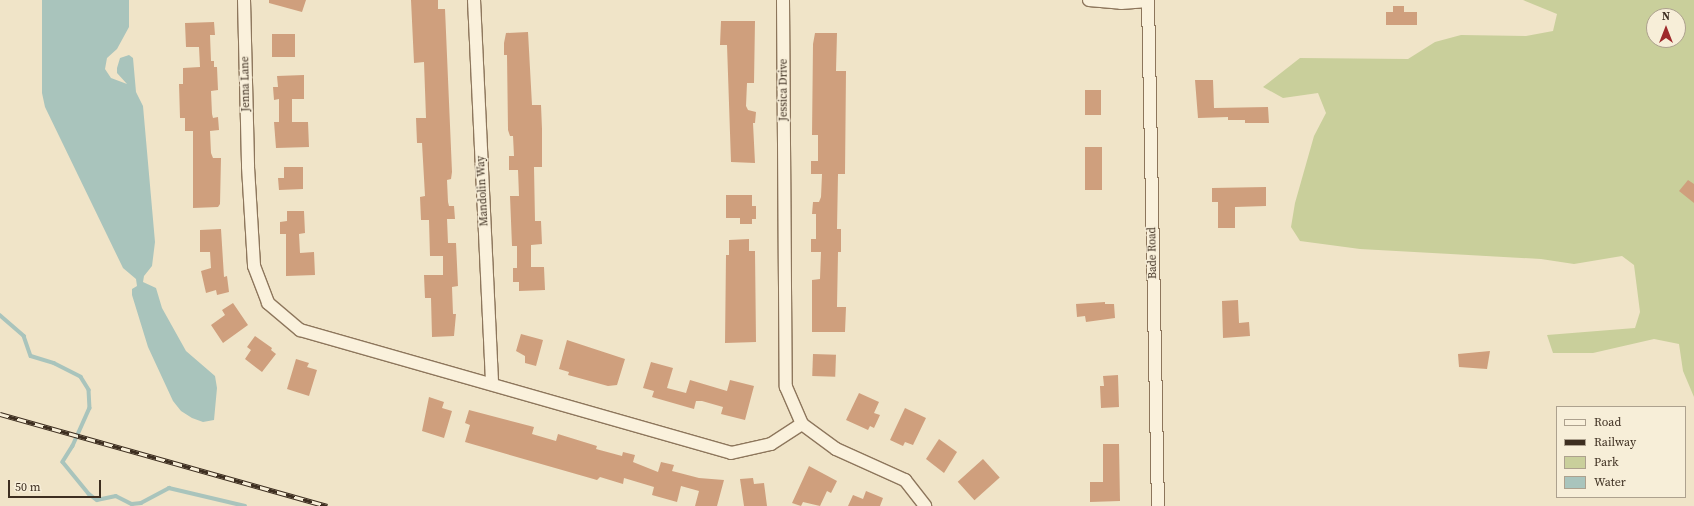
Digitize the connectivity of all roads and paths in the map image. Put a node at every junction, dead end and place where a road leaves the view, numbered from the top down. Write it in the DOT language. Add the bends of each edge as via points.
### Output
graph roads {
  1 [pos="244,0"];
  2 [pos="474,0"];
  3 [pos="784,0"];
  4 [pos="1089,0"];
  5 [pos="1148,0"];
  6 [pos="492,383"];
  7 [pos="802,424"];
  8 [pos="925,506"];
  9 [pos="1158,506"];
  1 -- 6 [label="street, Jenna Lane" via="248,167 254,266 268,303 300,330"];
  2 -- 6 [label="street, Mandolin Way"];
  3 -- 7 [label="street, Jessica Drive" via="786,387"];
  4 -- 5 [label="street" via="1121,3"];
  5 -- 9 [label="street, Bade Road"];
  6 -- 7 [label="street, Jenna Lane" via="730,453 771,444"];
  7 -- 8 [label="street" via="836,449 905,480"];
}
